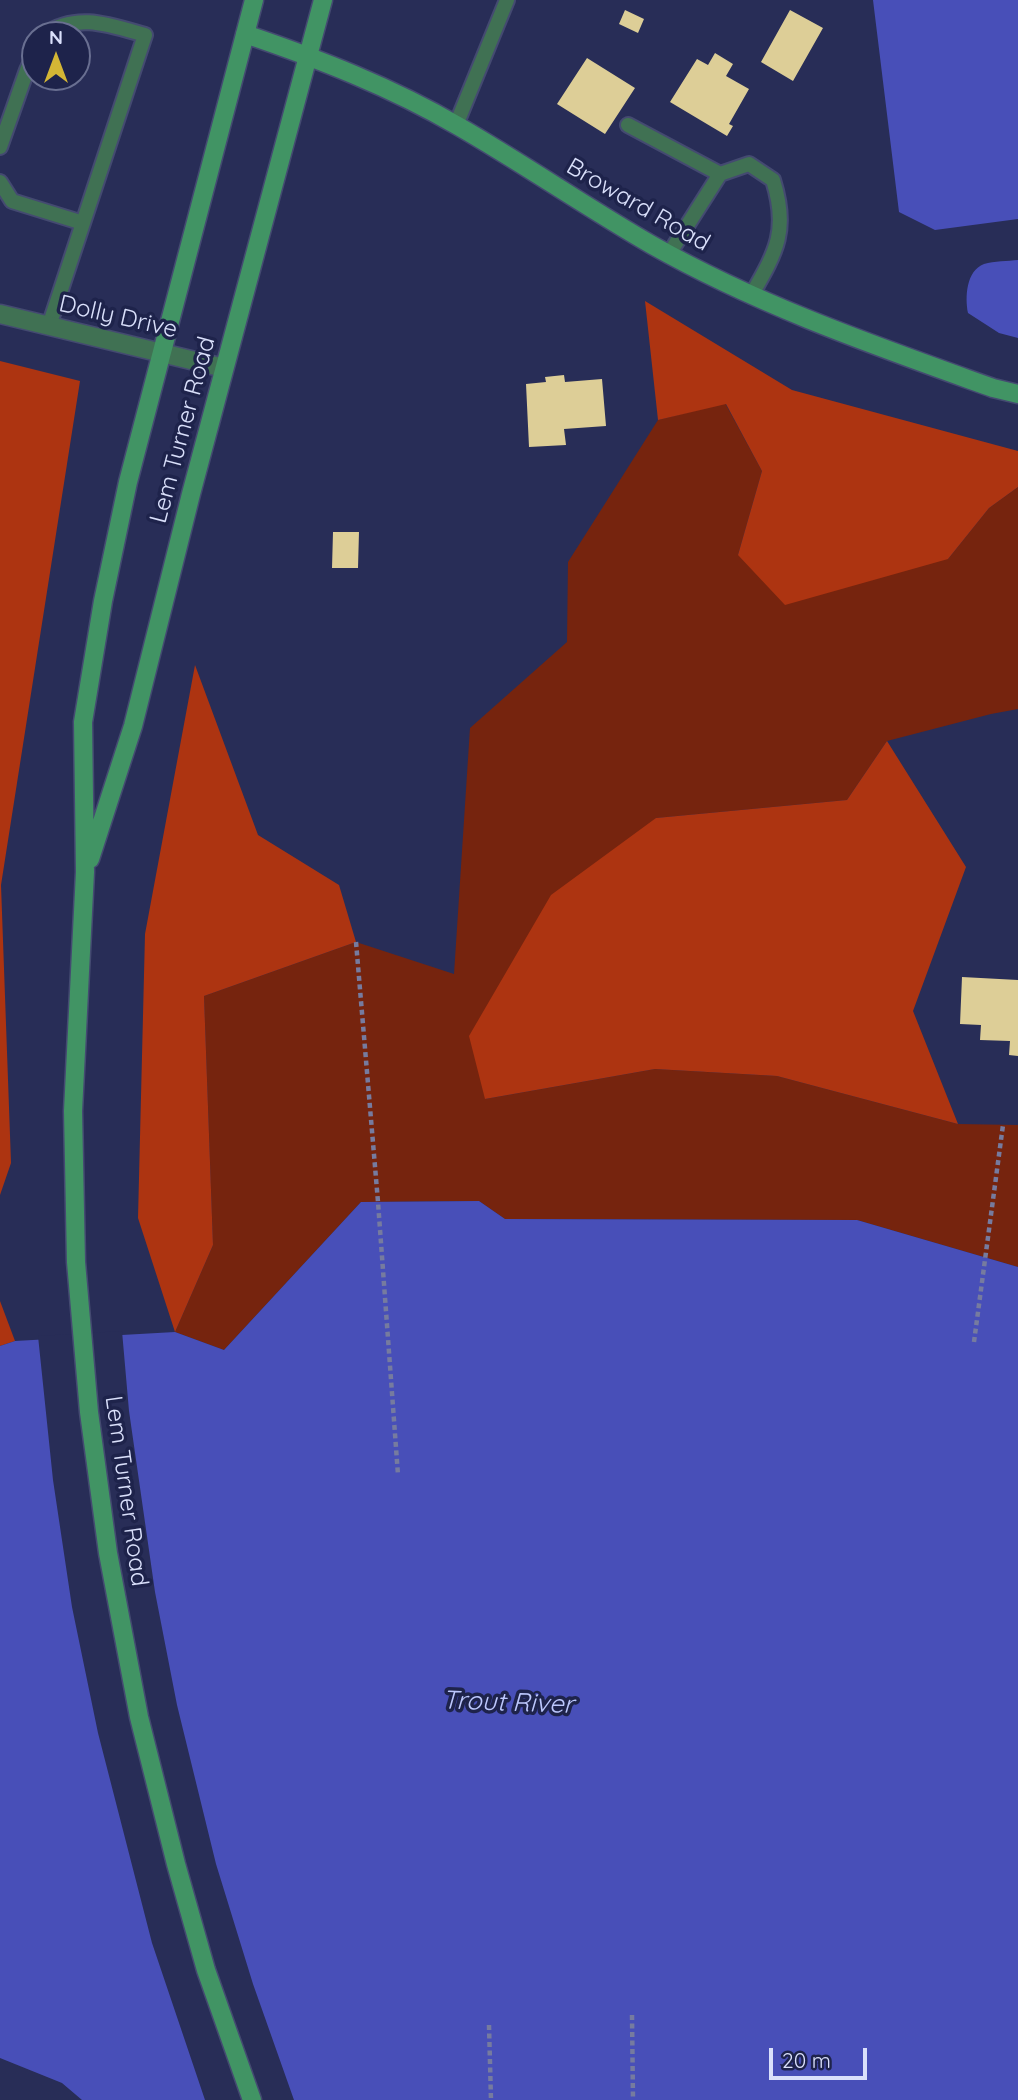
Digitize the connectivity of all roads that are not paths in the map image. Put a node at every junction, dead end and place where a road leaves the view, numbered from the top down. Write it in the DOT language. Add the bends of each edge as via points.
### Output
graph roads {
  1 [pos="254,0"];
  2 [pos="323,0"];
  3 [pos="507,0"];
  4 [pos="91,23"];
  5 [pos="245,34"];
  6 [pos="308,55"];
  7 [pos="21,87"];
  8 [pos="456,125"];
  9 [pos="628,125"];
  10 [pos="0,147"];
  11 [pos="720,174"];
  12 [pos="0,182"];
  13 [pos="83,223"];
  14 [pos="669,254"];
  15 [pos="751,296"];
  16 [pos="0,314"];
  17 [pos="49,326"];
  18 [pos="161,352"];
  19 [pos="224,368"];
  20 [pos="1018,394"];
  21 [pos="85,872"];
  22 [pos="251,2100"];
  1 -- 5 [label="main road, Lem Turner Road"];
  2 -- 6 [label="main road, Lem Turner Road"];
  3 -- 8 [label="lane"];
  4 -- 13 [label="lane" via="145,35"];
  5 -- 6 [label="main road, Broward Road"];
  5 -- 18 [label="main road, Lem Turner Road"];
  6 -- 8 [label="main road, Broward Road"];
  6 -- 19 [label="main road, Lem Turner Road"];
  7 -- 10 [label="lane"];
  8 -- 14 [label="main road, Broward Road"];
  9 -- 11 [label="lane"];
  11 -- 14 [label="lane"];
  11 -- 15 [label="lane" via="749,164 773,180 779,198 782,221 775,251"];
  12 -- 13 [label="lane" via="12,201"];
  13 -- 17 [label="lane"];
  14 -- 15 [label="main road, Broward Road"];
  15 -- 20 [label="main road, Broward Road" via="829,329"];
  16 -- 17 [label="street, Dolly Drive"];
  17 -- 18 [label="street, Dolly Drive"];
  18 -- 19 [label="street, Dolly Drive"];
  18 -- 21 [label="main road, Lem Turner Road" via="128,482 83,722"];
  19 -- 21 [label="main road, Lem Turner Road" via="133,726"];
  21 -- 22 [label="main road, Lem Turner Road" via="73,1111 76,1262 108,1553 139,1717 176,1864 206,1970"];
}
